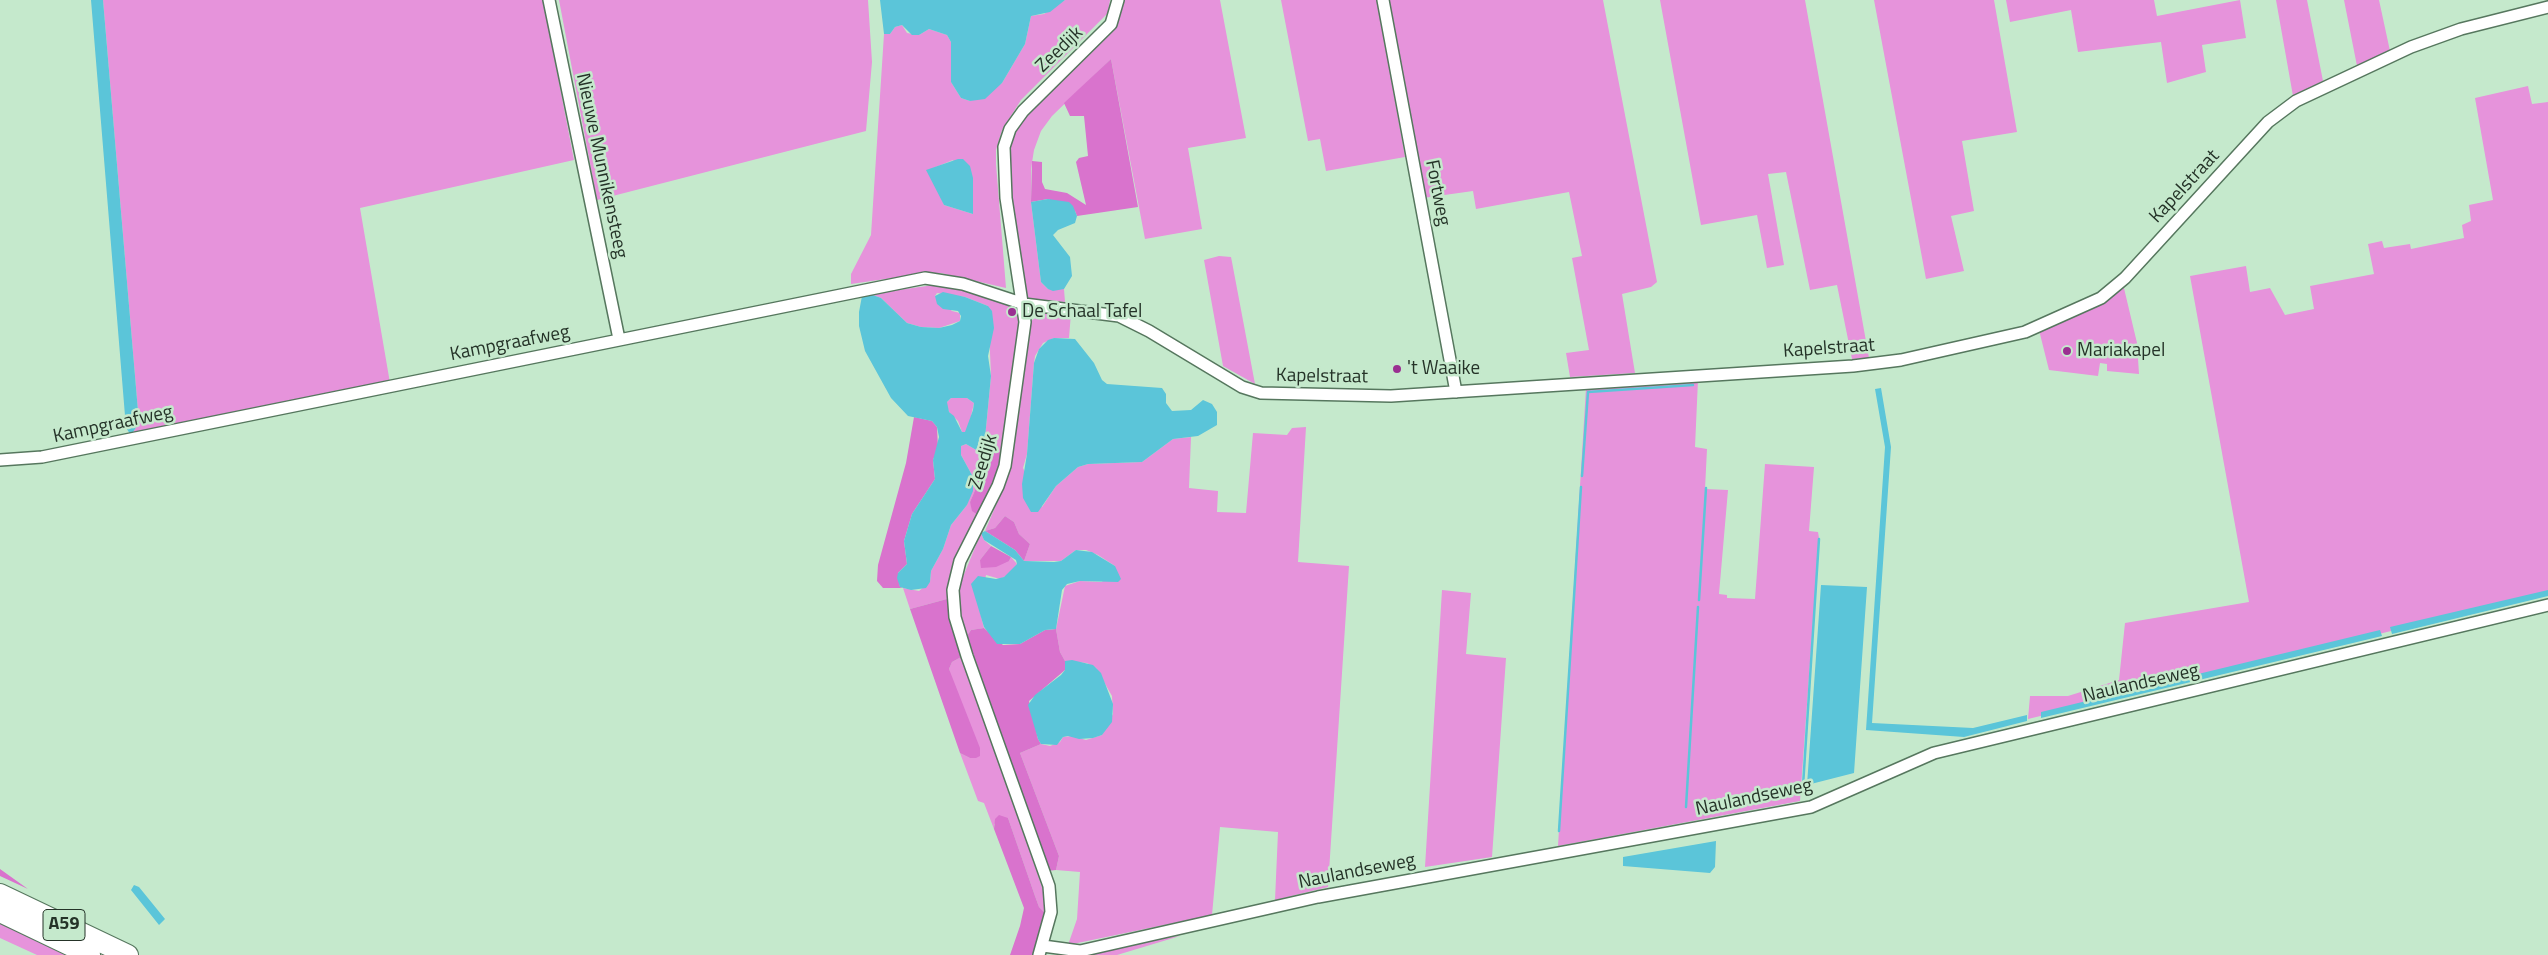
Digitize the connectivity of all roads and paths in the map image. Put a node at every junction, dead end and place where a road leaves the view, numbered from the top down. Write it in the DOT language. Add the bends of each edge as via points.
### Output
graph roads {
  1 [pos="549,0"];
  2 [pos="1118,0"];
  3 [pos="1383,0"];
  4 [pos="2548,7"];
  5 [pos="1024,304"];
  6 [pos="619,339"];
  7 [pos="1456,392"];
  8 [pos="0,460"];
  9 [pos="2548,605"];
  10 [pos="0,894"];
  11 [pos="0,912"];
  12 [pos="1041,950"];
  13 [pos="90,955"];
  14 [pos="128,955"];
  1 -- 6 [label="street, Nieuwe Munnikensteeg"];
  2 -- 5 [label="street, Zeedijk" via="1111,24 1023,110 1010,129 1004,147 1006,198"];
  3 -- 7 [label="street, Fortweg"];
  4 -- 7 [label="street, Kapelstraat" via="2461,29 2411,48 2296,101 2268,122 2115,287 2101,298 2025,332 1867,365"];
  5 -- 6 [label="street, Kampgraafweg" via="963,284 925,278"];
  5 -- 7 [label="street, Kapelstraat" via="1119,316 1242,387 1261,394 1375,396"];
  5 -- 12 [label="street, Zeedijk" via="1025,322 1005,466 960,561 953,604 967,656 1048,886 1051,912"];
  6 -- 8 [label="street, Kampgraafweg" via="42,458"];
  9 -- 12 [label="street, Naulandseweg" via="1934,753 1811,807 1318,897 1080,951"];
  10 -- 14 [label="highway, A59"];
  11 -- 13 [label="highway, A59"];
}
